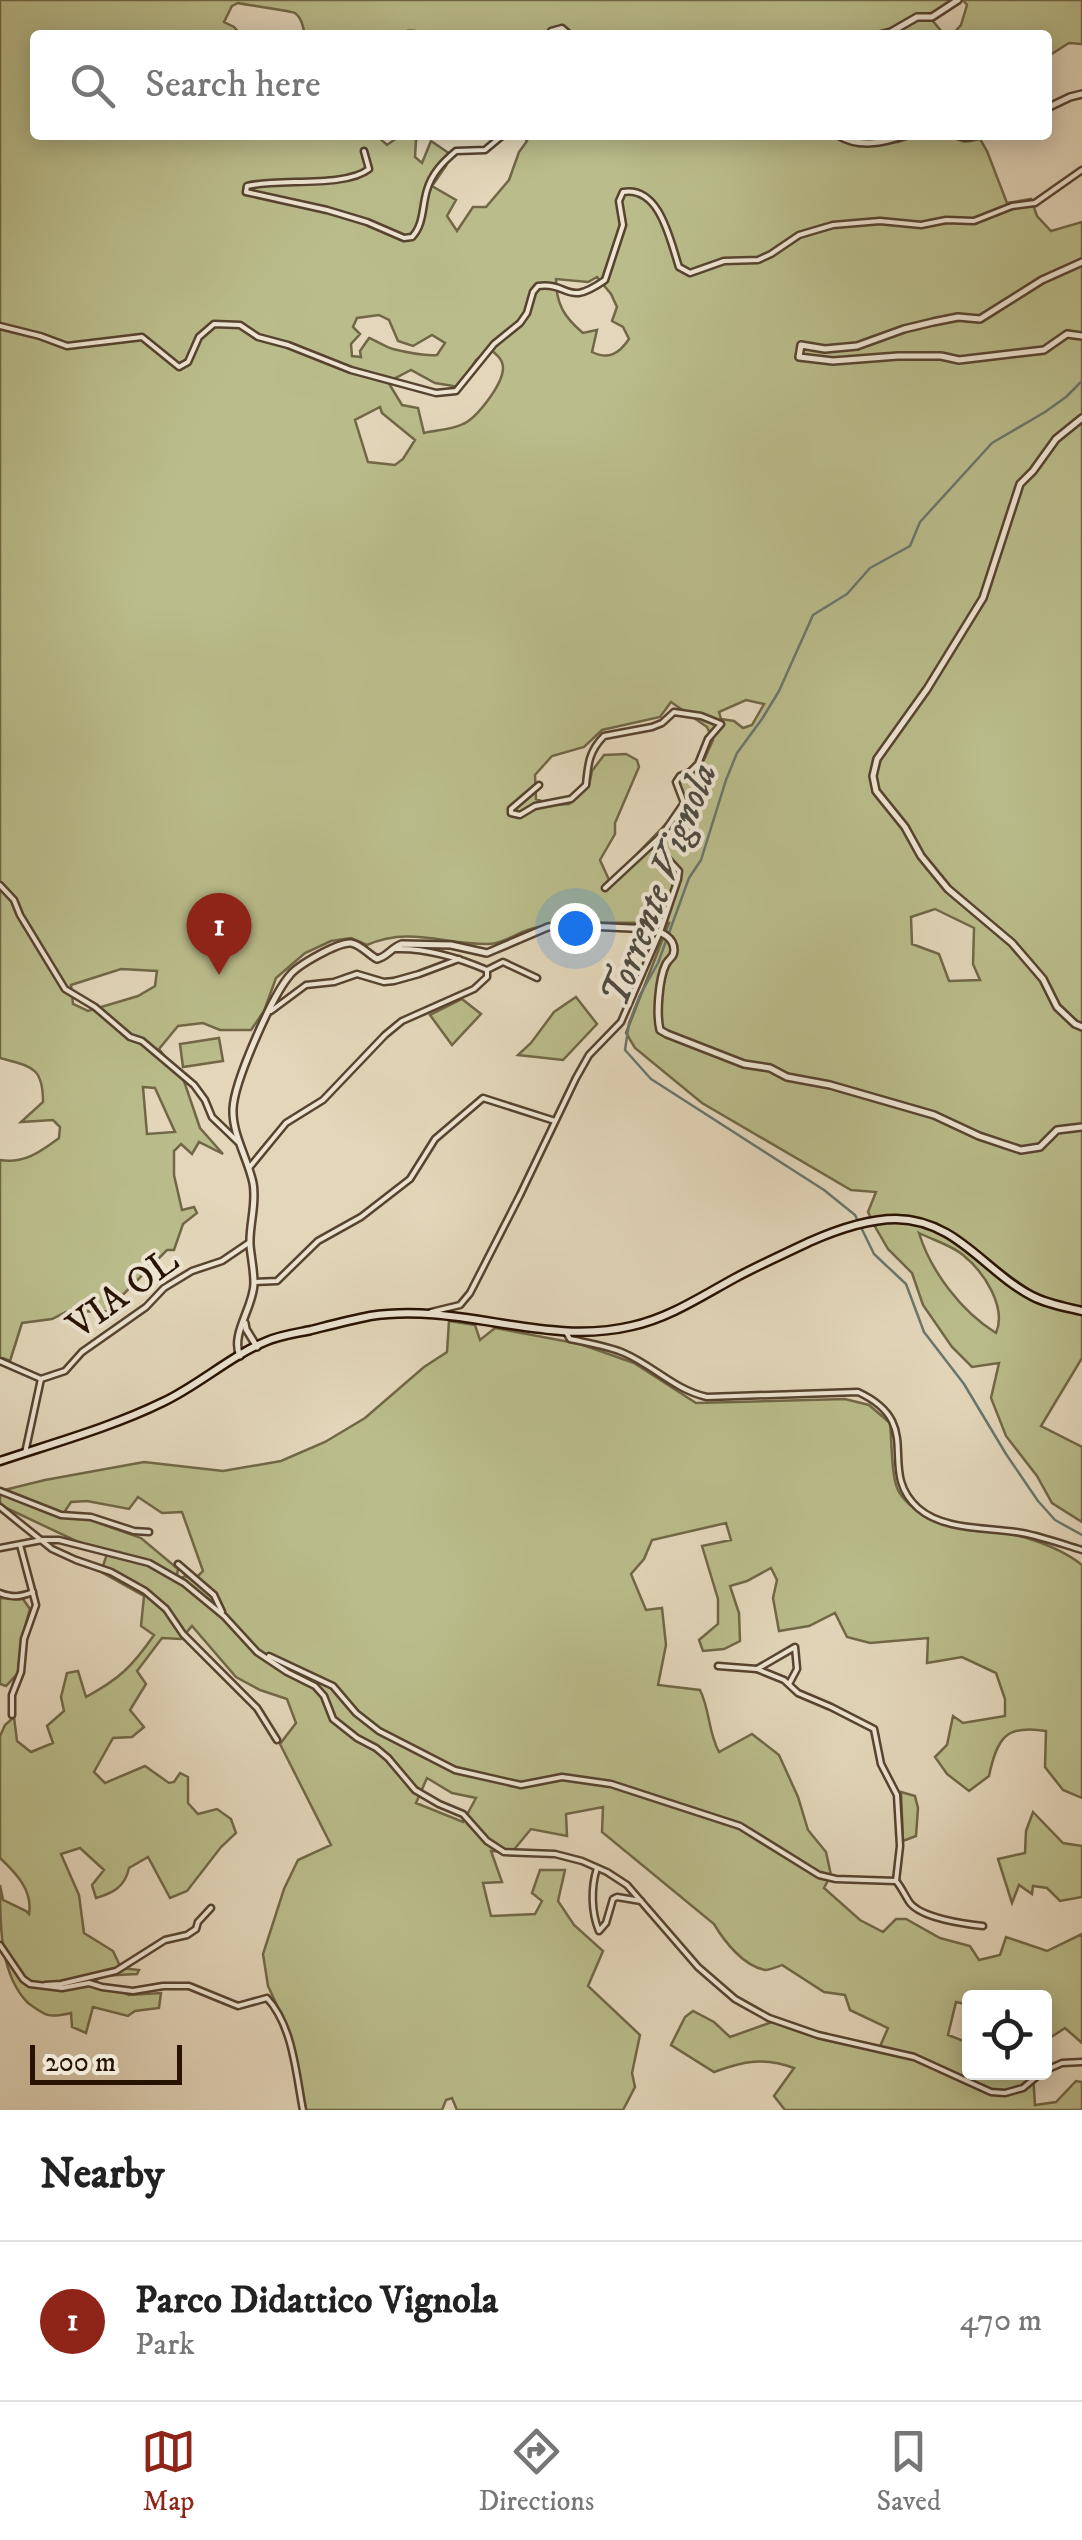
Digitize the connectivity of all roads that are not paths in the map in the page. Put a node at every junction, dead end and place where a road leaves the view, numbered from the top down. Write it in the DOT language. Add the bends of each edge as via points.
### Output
graph roads {
  1 [pos="958,0"];
  2 [pos="894,30"];
  3 [pos="1082,94"];
  4 [pos="1052,106"];
  5 [pos="497,140"];
  6 [pos="848,140"];
  7 [pos="891,140"];
  8 [pos="364,151"];
  9 [pos="1082,170"];
  10 [pos="1082,262"];
  11 [pos="0,326"];
  12 [pos="1082,336"];
  13 [pos="1082,418"];
  14 [pos="539,785"];
  15 [pos="654,844"];
  16 [pos="0,886"];
  17 [pos="605,888"];
  18 [pos="662,933"];
  19 [pos="391,949"];
  20 [pos="459,959"];
  21 [pos="487,970"];
  22 [pos="537,978"];
  23 [pos="267,1014"];
  24 [pos="1082,1027"];
  25 [pos="555,1121"];
  26 [pos="1082,1126"];
  27 [pos="242,1146"];
  28 [pos="249,1168"];
  29 [pos="250,1242"];
  30 [pos="254,1282"];
  31 [pos="1082,1311"];
  32 [pos="422,1313"];
  33 [pos="245,1320"];
  34 [pos="566,1332"];
  35 [pos="257,1346"];
  36 [pos="240,1356"];
  37 [pos="0,1361"];
  38 [pos="41,1379"];
  39 [pos="25,1453"];
  40 [pos="0,1462"];
  41 [pos="0,1491"];
  42 [pos="0,1507"];
  43 [pos="149,1532"];
  44 [pos="42,1540"];
  45 [pos="20,1545"];
  46 [pos="0,1548"];
  47 [pos="1082,1550"];
  48 [pos="178,1564"];
  49 [pos="33,1592"];
  50 [pos="0,1593"];
  51 [pos="224,1616"];
  52 [pos="263,1655"];
  53 [pos="718,1666"];
  54 [pos="758,1669"];
  55 [pos="789,1684"];
  56 [pos="12,1715"];
  57 [pos="277,1740"];
  58 [pos="597,1868"];
  59 [pos="896,1881"];
  60 [pos="642,1901"];
  61 [pos="211,1908"];
  62 [pos="983,1926"];
  63 [pos="0,1945"];
  64 [pos="40,1986"];
  65 [pos="1082,2062"];
  66 [pos="1052,2068"];
  67 [pos="962,2079"];
  68 [pos="964,2080"];
  69 [pos="1033,2080"];
  70 [pos="303,2110"];
  1 -- 2 [label="street"];
  3 -- 4 [label="street"];
  5 -- 8 [label="street" via="485,150 456,150 439,166 412,237 246,192 254,184 356,176 369,170"];
  6 -- 7 [label="street"];
  9 -- 11 [label="street" via="1035,202 974,220 833,225 799,235 758,260 724,261 690,273 680,267 662,216 636,190 622,192 623,224 605,280 579,295 538,286 520,323 448,393 351,370 240,325 214,324 179,367 142,338 67,346"];
  10 -- 12 [label="street" via="980,319 933,322 857,346 801,345 798,354 821,360 959,360 1044,350 1066,334"];
  13 -- 24 [label="street" via="1056,438 1020,484 983,598 872,776 876,791 948,889 1012,943 1057,1006"];
  14 -- 15 [label="street" via="510,813 571,799 586,785 589,756 604,736 652,727 674,712 720,724 698,764 676,782 684,803"];
  15 -- 17 [label="street"];
  15 -- 18 [label="street" via="679,871"];
  16 -- 27 [label="street" via="65,989 194,1085 212,1117"];
  18 -- 19 [label="street" via="556,926 487,953 428,943"];
  18 -- 25 [label="street" via="621,1022 589,1055"];
  18 -- 26 [label="street" via="674,947 658,1014 667,1034 744,1064 934,1115 1021,1150 1040,1147 1057,1130"];
  19 -- 20 [label="street"];
  19 -- 23 [label="street" via="377,959 348,943 318,956 288,977"];
  20 -- 21 [label="street"];
  20 -- 23 [label="street" via="394,981 357,974 306,985"];
  21 -- 22 [label="street" via="504,962"];
  21 -- 28 [label="street" via="474,989 385,1035 323,1100 286,1123"];
  23 -- 27 [label="street" via="233,1107"];
  25 -- 30 [label="street" via="483,1098 435,1139 410,1179 318,1241 276,1281"];
  25 -- 32 [label="street" via="470,1293 460,1304"];
  27 -- 28 [label="street"];
  28 -- 29 [label="street"];
  29 -- 30 [label="street"];
  29 -- 38 [label="street, VIA OL" via="164,1288 65,1371"];
  30 -- 33 [label="street"];
  31 -- 34 [label="main road" via="1032,1296 938,1229 917,1221 877,1221 827,1234 634,1326"];
  32 -- 34 [label="main road"];
  32 -- 35 [label="main road" via="369,1316"];
  33 -- 35 [label="street"];
  33 -- 36 [label="street" via="236,1344"];
  34 -- 47 [label="street" via="570,1339 624,1352 708,1397 858,1392 892,1416 904,1492 934,1519"];
  35 -- 36 [label="main road"];
  36 -- 39 [label="main road" via="162,1403"];
  37 -- 38 [label="street"];
  38 -- 39 [label="street, VIA OL"];
  39 -- 40 [label="main road"];
  41 -- 43 [label="street" via="61,1515"];
  42 -- 44 [label="street"];
  44 -- 45 [label="street"];
  44 -- 51 [label="street" via="149,1563"];
  44 -- 57 [label="street" via="145,1591 257,1708"];
  45 -- 46 [label="street"];
  45 -- 49 [label="street"];
  48 -- 51 [label="street" via="214,1594"];
  49 -- 50 [label="street"];
  49 -- 56 [label="street" via="36,1605"];
  51 -- 52 [label="street"];
  52 -- 58 [label="street" via="315,1686 343,1728 388,1758 415,1790 463,1814 504,1852 555,1854"];
  52 -- 59 [label="street" via="332,1686 379,1731 456,1770 521,1785 562,1777 610,1784 740,1826 820,1875"];
  53 -- 54 [label="street"];
  54 -- 55 [label="street"];
  54 -- 55 [label="street" via="795,1647 797,1668"];
  55 -- 59 [label="street" via="874,1729 897,1796"];
  58 -- 60 [label="street"];
  58 -- 60 [label="street" via="599,1931 612,1899"];
  59 -- 62 [label="street" via="918,1910"];
  60 -- 67 [label="street" via="698,1967 769,2018 914,2057"];
  61 -- 64 [label="street" via="187,1935 165,1940 116,1970"];
  63 -- 64 [label="street" via="23,1979"];
  64 -- 70 [label="street" via="189,1986 238,2006 268,1998 285,2029"];
  65 -- 66 [label="street"];
  68 -- 69 [label="street" via="1005,2094"];
}
